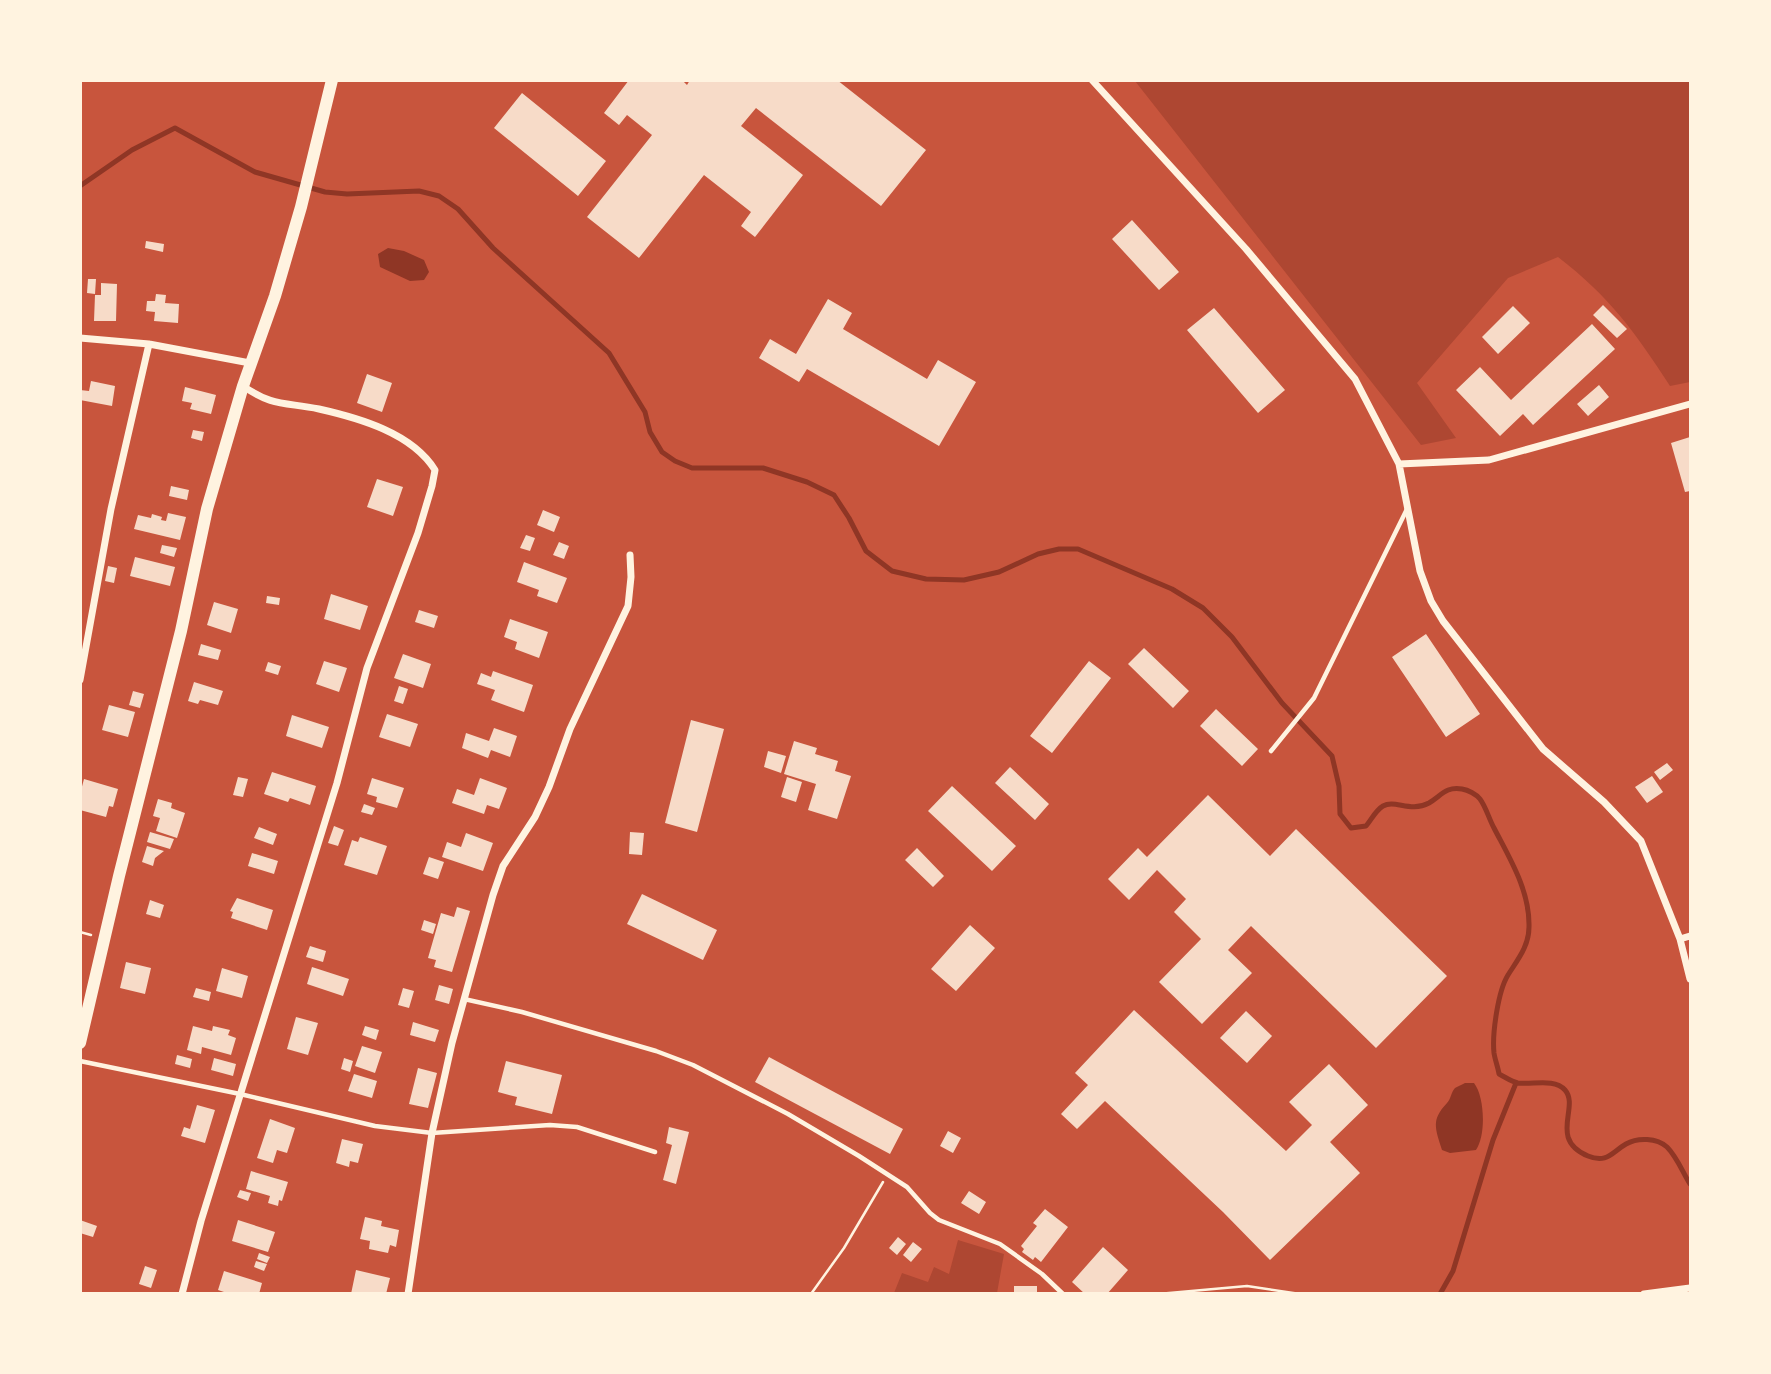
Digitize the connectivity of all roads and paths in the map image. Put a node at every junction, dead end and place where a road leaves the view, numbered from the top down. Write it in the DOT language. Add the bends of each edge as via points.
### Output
graph roads {
  1 [pos="332,80"];
  2 [pos="1092,80"];
  3 [pos="80,338"];
  4 [pos="149,344"];
  5 [pos="250,363"];
  6 [pos="243,386"];
  7 [pos="1690,404"];
  8 [pos="1399,464"];
  9 [pos="1408,508"];
  10 [pos="630,555"];
  11 [pos="80,680"];
  12 [pos="1271,751"];
  13 [pos="1690,936"];
  14 [pos="1680,939"];
  15 [pos="1690,979"];
  16 [pos="464,999"];
  17 [pos="80,1043"];
  18 [pos="80,1061"];
  19 [pos="240,1094"];
  20 [pos="432,1133"];
  21 [pos="655,1152"];
  22 [pos="887,1174"];
  23 [pos="1690,1288"];
  24 [pos="182,1293"];
  25 [pos="408,1293"];
  26 [pos="811,1293"];
  27 [pos="1063,1293"];
  28 [pos="1158,1293"];
  29 [pos="1300,1293"];
  30 [pos="1644,1293"];
  1 -- 5 [label="main road" via="301,207"];
  2 -- 8 [label="street" via="1246,249 1355,379"];
  3 -- 4 [label="street"];
  4 -- 5 [label="street"];
  4 -- 11 [label="street" via="111,509"];
  5 -- 6 [label="main road"];
  6 -- 17 [label="main road" via="207,509"];
  6 -- 19 [label="street" via="261,399 338,414 390,432 417,448 435,470 418,533 367,668 337,783"];
  7 -- 8 [label="street" via="1489,460"];
  8 -- 9 [label="street"];
  9 -- 12 [label="lane" via="1314,698"];
  9 -- 14 [label="street" via="1420,571 1437,611 1543,749 1641,841"];
  10 -- 16 [label="street" via="628,606 535,817 503,866"];
  13 -- 14 [label="street"];
  14 -- 15 [label="street"];
  16 -- 20 [label="street"];
  16 -- 22 [label="lane" via="522,1012 693,1065 788,1114"];
  18 -- 19 [label="lane"];
  19 -- 20 [label="lane" via="375,1126"];
  19 -- 24 [label="street"];
  20 -- 21 [label="lane" via="577,1127"];
  20 -- 25 [label="street"];
  22 -- 26 [label="path" via="844,1248"];
  22 -- 27 [label="lane" via="907,1187 939,1220 1000,1244"];
  23 -- 30 [label="street"];
  28 -- 29 [label="path" via="1247,1286"];
}
